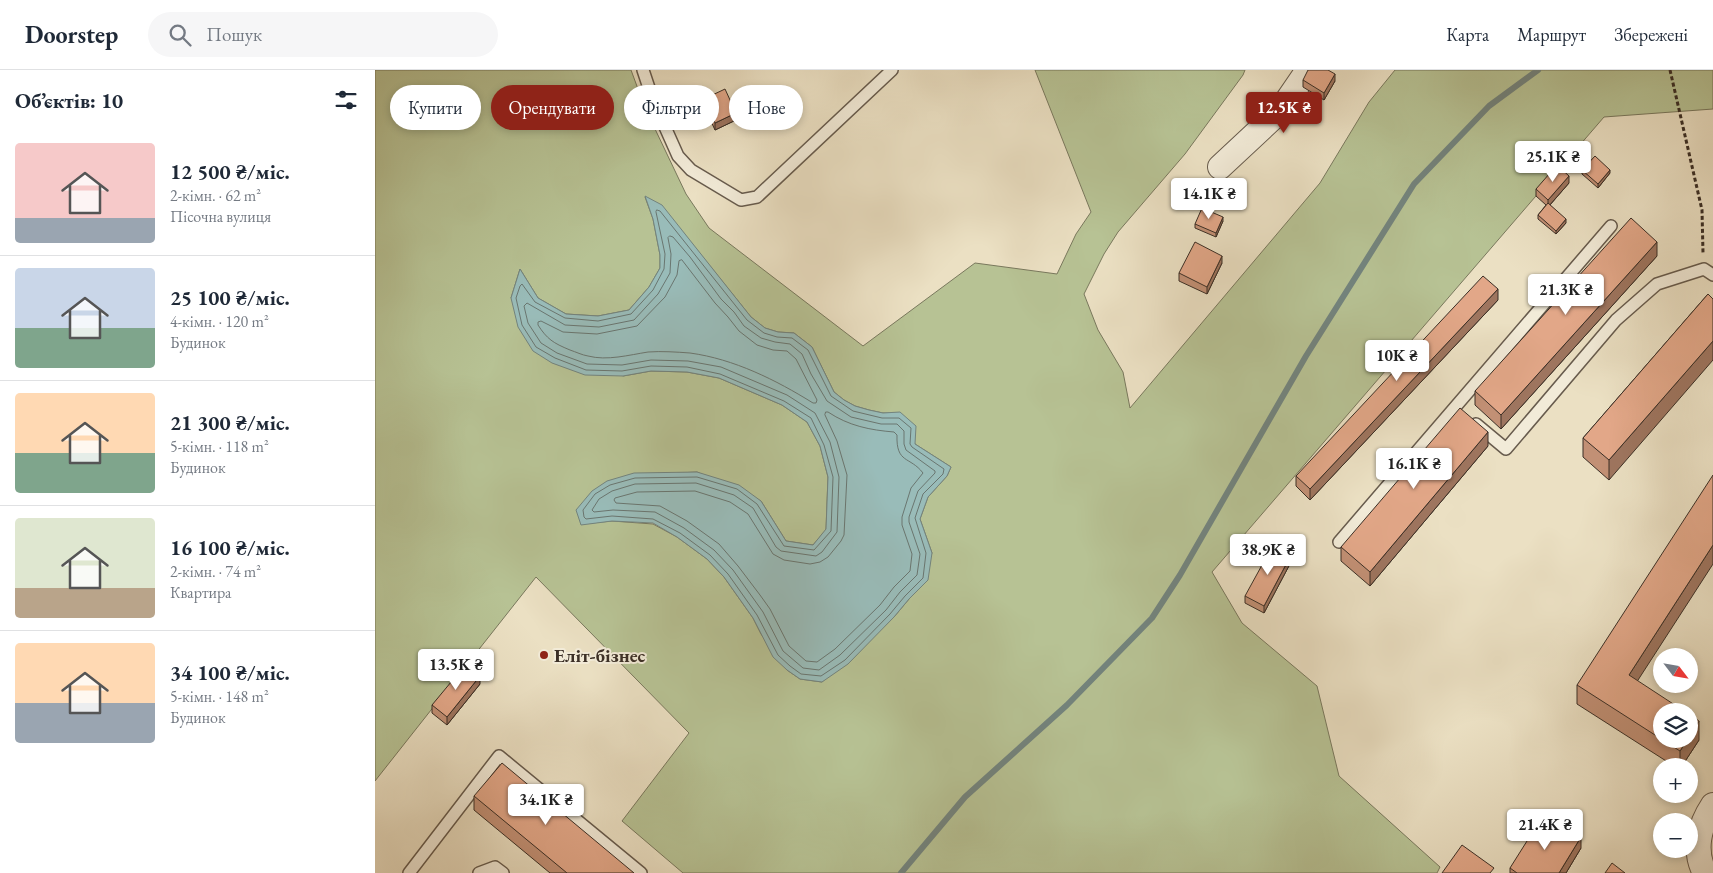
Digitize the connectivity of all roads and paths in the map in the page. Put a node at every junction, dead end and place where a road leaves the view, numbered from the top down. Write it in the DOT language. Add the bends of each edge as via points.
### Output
graph roads {
  1 [pos="643,70"];
  2 [pos="892,70"];
  3 [pos="1308,70"];
  4 [pos="1670,70"];
  5 [pos="1219,167"];
  6 [pos="1611,226"];
  7 [pos="1709,272"];
  8 [pos="1463,413"];
  9 [pos="1339,542"];
  10 [pos="1713,806"];
  11 [pos="409,873"];
  12 [pos="479,873"];
  13 [pos="503,873"];
  14 [pos="641,873"];
  15 [pos="1705,873"];
  1 -- 2 [label="lane" via="678,156 691,170 741,200 757,197"];
  3 -- 5 [label="street" via="1280,111"];
  4 -- 7 [label="path" via="1702,210"];
  6 -- 8 [label="lane"];
  7 -- 8 [label="lane" via="1657,284 1616,320 1506,449"];
  8 -- 9 [label="lane"];
  10 -- 15 [label="street" via="1699,837 1699,854"];
  11 -- 14 [label="lane" via="499,756"];
  12 -- 13 [label="lane" via="495,867"];
}
